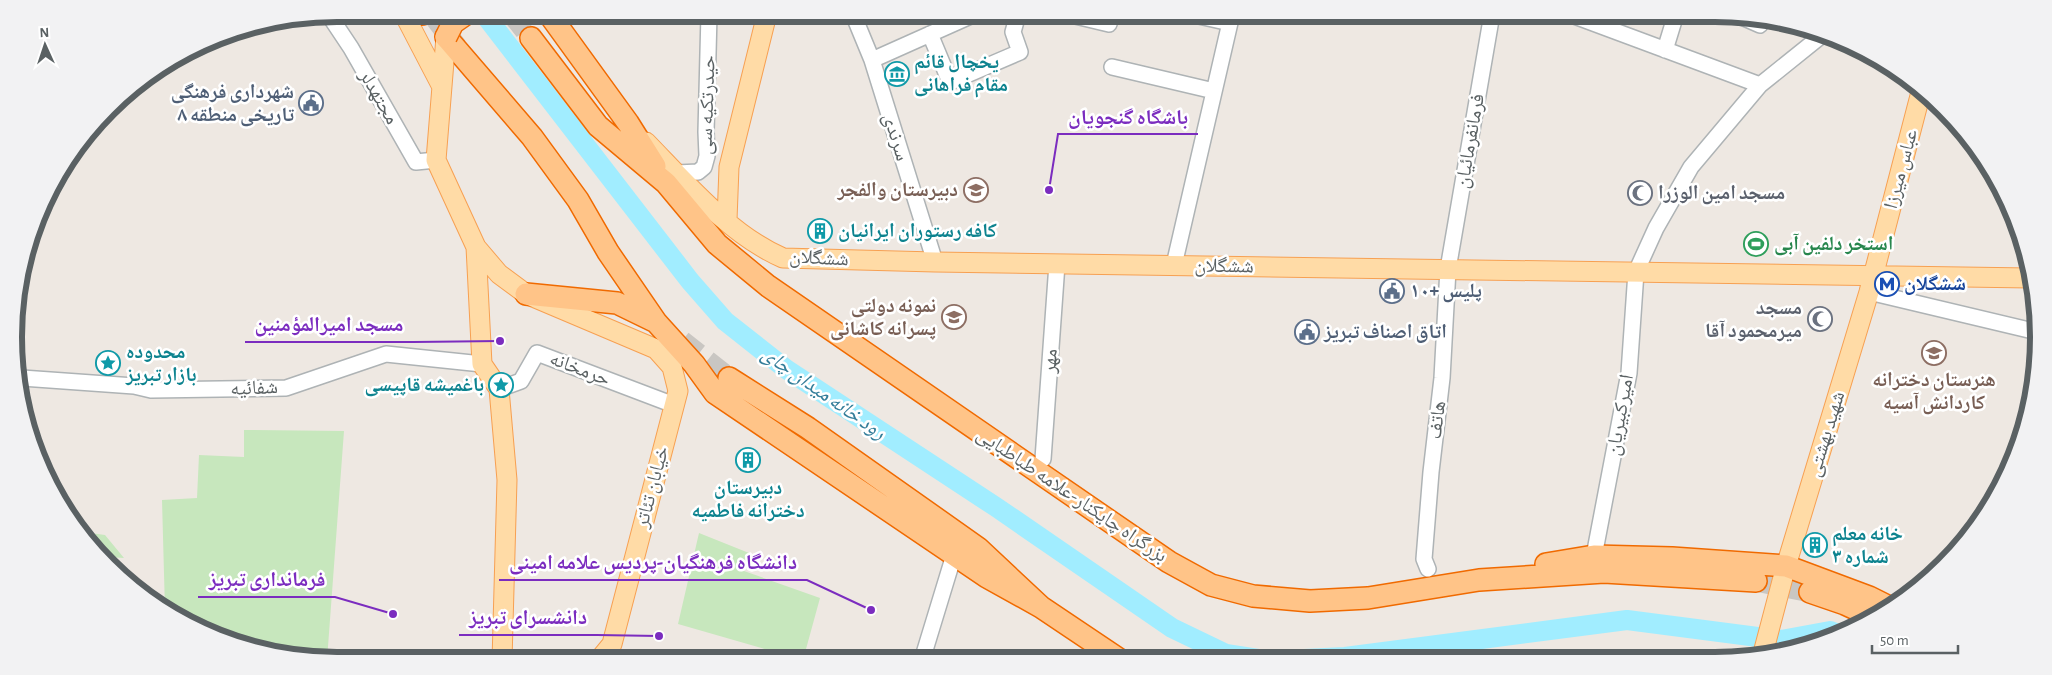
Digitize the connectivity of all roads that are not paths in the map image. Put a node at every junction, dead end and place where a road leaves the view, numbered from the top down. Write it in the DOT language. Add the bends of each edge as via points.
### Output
graph roads {
  1 [pos="334,23"];
  2 [pos="409,23"];
  3 [pos="453,23"];
  4 [pos="556,23"];
  5 [pos="709,23"];
  6 [pos="765,23"];
  7 [pos="857,23"];
  8 [pos="955,23"];
  9 [pos="1016,23"];
  10 [pos="1105,23"];
  11 [pos="1230,23"];
  12 [pos="1490,23"];
  13 [pos="1615,23"];
  14 [pos="1673,23"];
  15 [pos="1109,24"];
  16 [pos="930,34"];
  17 [pos="446,37"];
  18 [pos="531,38"];
  19 [pos="1817,39"];
  20 [pos="1665,50"];
  21 [pos="872,60"];
  22 [pos="1112,67"];
  23 [pos="441,85"];
  24 [pos="1760,85"];
  25 [pos="1214,92"];
  26 [pos="1919,99"];
  27 [pos="436,160"];
  28 [pos="671,178"];
  29 [pos="727,220"];
  30 [pos="476,247"];
  31 [pos="935,262"];
  32 [pos="1057,264"];
  33 [pos="1174,266"];
  34 [pos="1448,269"];
  35 [pos="1636,272"];
  36 [pos="2023,278"];
  37 [pos="1871,284"];
  38 [pos="526,294"];
  39 [pos="656,322"];
  40 [pos="2030,329"];
  41 [pos="482,364"];
  42 [pos="25,378"];
  43 [pos="729,378"];
  44 [pos="499,389"];
  45 [pos="674,405"];
  46 [pos="1043,459"];
  47 [pos="954,555"];
  48 [pos="1594,556"];
  49 [pos="1786,566"];
  50 [pos="1428,569"];
  51 [pos="1479,580"];
  52 [pos="1756,581"];
  53 [pos="1810,592"];
  54 [pos="1882,604"];
  55 [pos="1041,607"];
  56 [pos="1866,614"];
  57 [pos="1764,648"];
  58 [pos="502,652"];
  59 [pos="614,652"];
  60 [pos="924,652"];
  61 [pos="1108,652"];
  1 -- 27 [label="street, مجتهدلر" via="416,162"];
  2 -- 23 [label="main road"];
  3 -- 17 [label="highway, bridge"];
  4 -- 28 [label="highway"];
  5 -- 28 [label="street, حیدرتکیه سی" via="708,156 698,172"];
  6 -- 29 [label="main road" via="729,167"];
  7 -- 21 [label="street, سرندی"];
  8 -- 16 [label="street"];
  9 -- 16 [label="street" via="1013,32 1020,52 950,82"];
  10 -- 15 [label="street"];
  11 -- 25 [label="street"];
  12 -- 34 [label="street, فرمانفرمائیان"];
  13 -- 20 [label="street"];
  14 -- 20 [label="street"];
  16 -- 21 [label="street"];
  17 -- 23 [label="main road"];
  17 -- 39 [label="highway" via="532,137 578,200 608,252"];
  18 -- 28 [label="highway, بزرگراه چایکنار-علامه طباطبایی" via="598,126"];
  19 -- 24 [label="street"];
  20 -- 24 [label="street"];
  21 -- 31 [label="street, سرندی"];
  22 -- 25 [label="street"];
  23 -- 27 [label="main road"];
  24 -- 35 [label="street" via="1691,167 1656,228"];
  25 -- 33 [label="street"];
  26 -- 37 [label="main road, عباس میرزا"];
  27 -- 30 [label="main road"];
  28 -- 29 [label="main road, ششگلان"];
  28 -- 51 [label="highway, بزرگراه چایکنار-علامه طباطبایی" via="717,244 768,286 1170,562 1211,585 1253,596 1310,601 1368,598"];
  29 -- 31 [label="main road, ششگلان" via="763,249 783,258"];
  30 -- 38 [label="main road" via="499,274"];
  30 -- 41 [label="main road"];
  31 -- 32 [label="main road, ششگلان"];
  32 -- 33 [label="main road, ششگلان"];
  32 -- 46 [label="street, مهر"];
  33 -- 34 [label="main road, ششگلان"];
  34 -- 35 [label="main road, ششگلان"];
  34 -- 50 [label="street, هاتف" via="1442,378 1424,559"];
  35 -- 37 [label="main road, ششگلان"];
  35 -- 48 [label="street, امیرکبیریان" via="1629,373"];
  36 -- 37 [label="main road, ششگلان"];
  37 -- 40 [label="street"];
  37 -- 49 [label="main road, شهید بهشتى"];
  38 -- 39 [label="highway" via="617,303"];
  38 -- 45 [label="main road, خیابان تئاتر" via="656,349 672,367 678,390"];
  39 -- 47 [label="highway" via="716,393"];
  41 -- 42 [label="street, شفائیه" via="386,354 286,388 151,390"];
  41 -- 44 [label="main road"];
  43 -- 55 [label="highway" via="808,428 978,548"];
  44 -- 45 [label="street, حرمخانه" via="522,381 537,353"];
  44 -- 58 [label="main road" via="507,480"];
  45 -- 59 [label="main road, خیابان تئاتر"];
  47 -- 55 [label="highway"];
  47 -- 60 [label="street"];
  48 -- 49 [label="highway"];
  48 -- 51 [label="highway" via="1535,565"];
  49 -- 54 [label="highway"];
  49 -- 57 [label="main road, شهید بهشتى"];
  51 -- 52 [label="highway, بزرگراه چایکنار-علامه طباطبایی" via="1604,572"];
  53 -- 56 [label="highway"];
  55 -- 61 [label="highway"];
}
